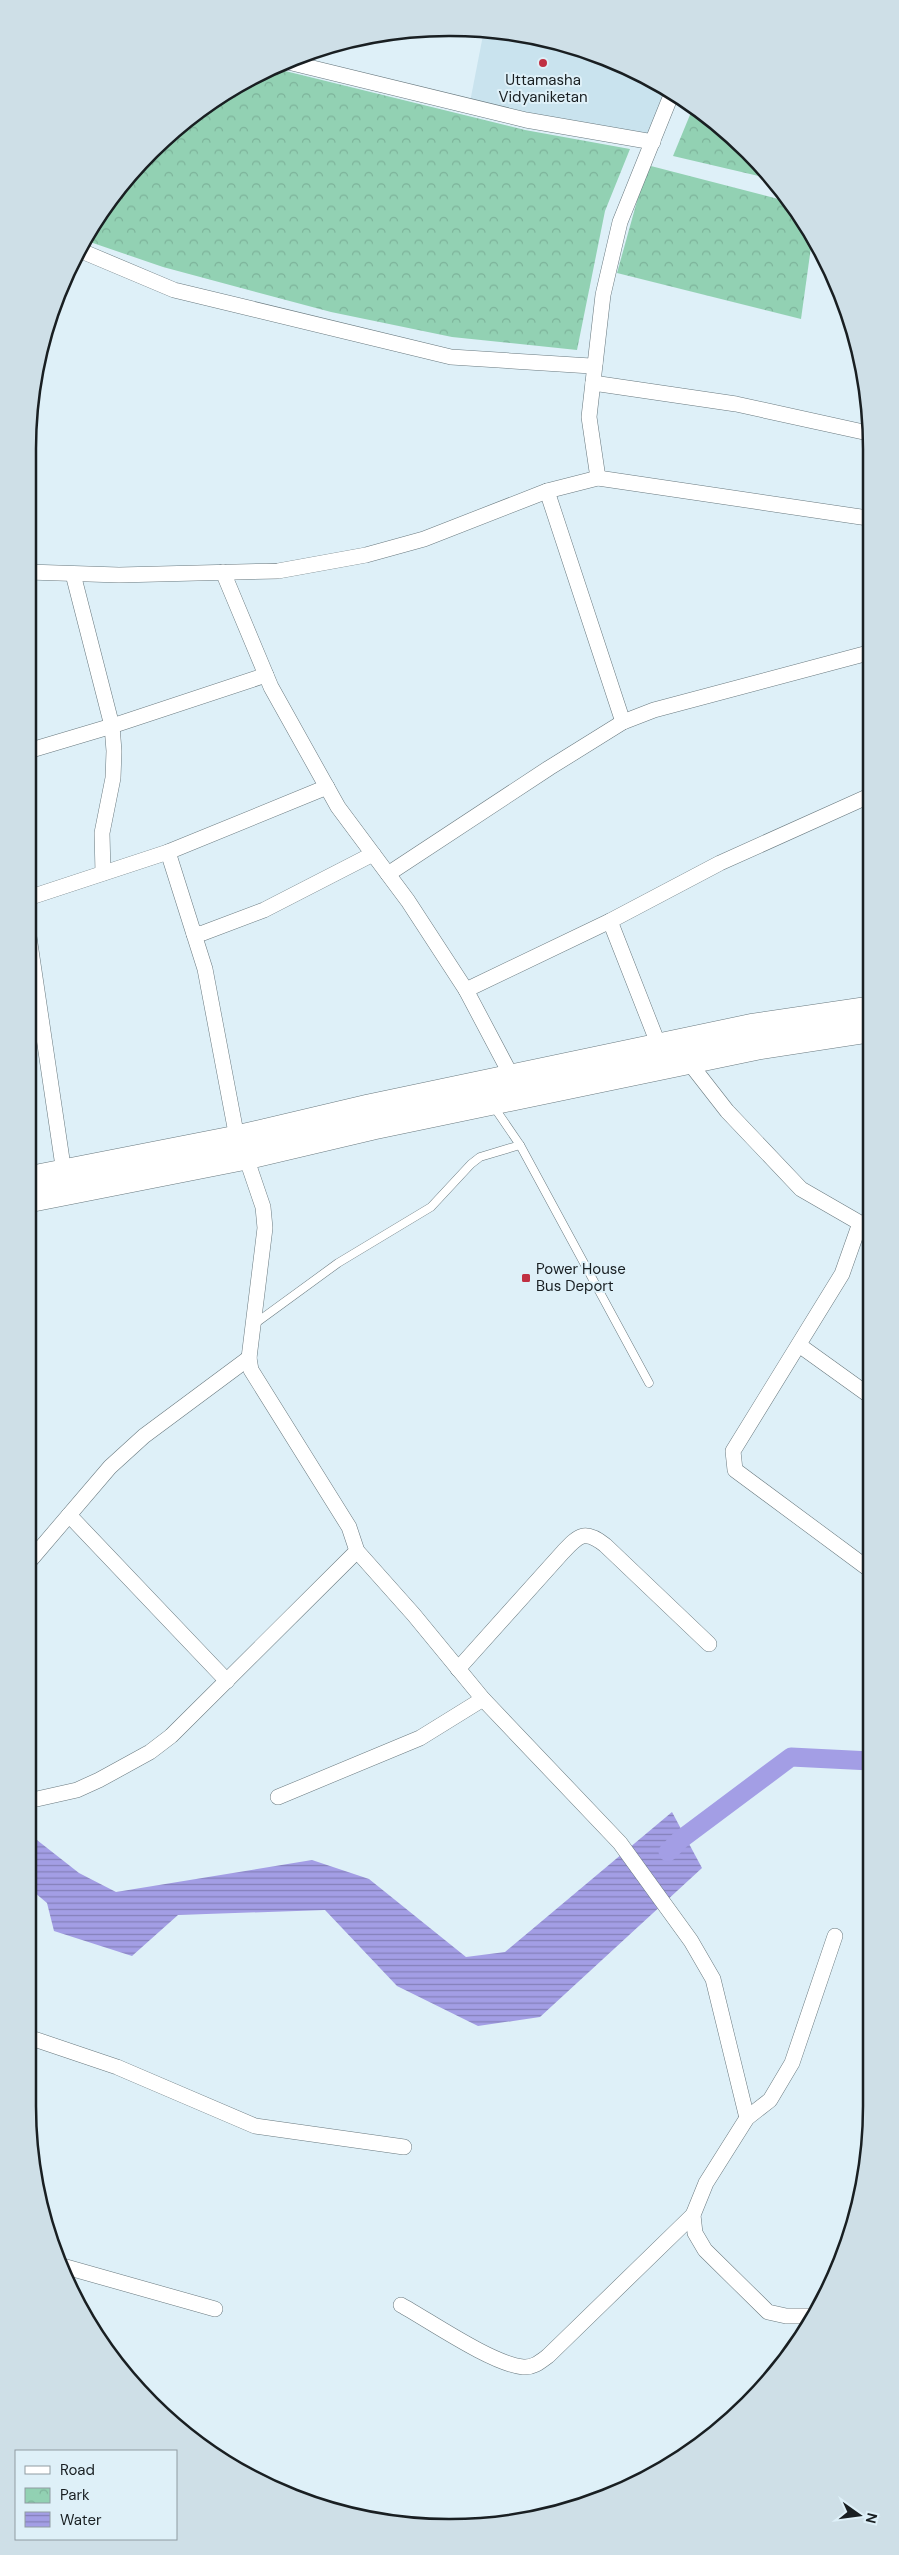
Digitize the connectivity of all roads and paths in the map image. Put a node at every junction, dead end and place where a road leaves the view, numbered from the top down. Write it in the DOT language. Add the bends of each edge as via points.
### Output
graph roads {
  1 [pos="299,65"];
  2 [pos="669,100"];
  3 [pos="653,142"];
  4 [pos="86,253"];
  5 [pos="595,363"];
  6 [pos="593,383"];
  7 [pos="862,432"];
  8 [pos="598,478"];
  9 [pos="547,491"];
  10 [pos="863,517"];
  11 [pos="36,572"];
  12 [pos="223,572"];
  13 [pos="73,574"];
  14 [pos="863,654"];
  15 [pos="266,675"];
  16 [pos="623,722"];
  17 [pos="112,726"];
  18 [pos="36,749"];
  19 [pos="327,787"];
  20 [pos="863,799"];
  21 [pos="168,852"];
  22 [pos="373,854"];
  23 [pos="103,873"];
  24 [pos="388,874"];
  25 [pos="36,895"];
  26 [pos="610,921"];
  27 [pos="194,934"];
  28 [pos="36,984"];
  29 [pos="466,990"];
  30 [pos="863,1009"];
  31 [pos="863,1031"];
  32 [pos="659,1046"];
  33 [pos="687,1051"];
  34 [pos="512,1077"];
  35 [pos="491,1103"];
  36 [pos="520,1144"];
  37 [pos="242,1147"];
  38 [pos="64,1173"];
  39 [pos="36,1178"];
  40 [pos="36,1198"];
  41 [pos="253,1325"];
  42 [pos="798,1345"];
  43 [pos="249,1358"];
  44 [pos="649,1383"];
  45 [pos="863,1391"];
  46 [pos="69,1515"];
  47 [pos="357,1551"];
  48 [pos="36,1554"];
  49 [pos="863,1565"];
  50 [pos="709,1644"];
  51 [pos="458,1669"];
  52 [pos="227,1681"];
  53 [pos="483,1699"];
  54 [pos="278,1797"];
  55 [pos="36,1799"];
  56 [pos="835,1936"];
  57 [pos="36,2040"];
  58 [pos="747,2118"];
  59 [pos="404,2147"];
  60 [pos="693,2215"];
  61 [pos="70,2268"];
  62 [pos="402,2305"];
  63 [pos="215,2308"];
  64 [pos="805,2316"];
  1 -- 3 [label="street" via="526,120"];
  2 -- 3 [label="street"];
  3 -- 5 [label="street" via="620,222 604,295"];
  4 -- 5 [label="street" via="174,290 451,357 591,366"];
  5 -- 6 [label="street"];
  6 -- 7 [label="street" via="736,404"];
  6 -- 8 [label="street" via="589,418"];
  8 -- 9 [label="street"];
  8 -- 10 [label="street"];
  9 -- 12 [label="street" via="424,539 366,555 278,571"];
  9 -- 16 [label="street"];
  11 -- 13 [label="street"];
  12 -- 13 [label="street"];
  12 -- 15 [label="street"];
  13 -- 17 [label="street"];
  14 -- 16 [label="street" via="654,710"];
  15 -- 17 [label="street"];
  15 -- 19 [label="street"];
  16 -- 24 [label="street"];
  17 -- 18 [label="street"];
  17 -- 23 [label="street" via="113,778 102,833"];
  19 -- 21 [label="street"];
  19 -- 22 [label="street"];
  20 -- 26 [label="street" via="720,863"];
  21 -- 23 [label="street"];
  21 -- 27 [label="street"];
  22 -- 24 [label="street"];
  22 -- 27 [label="street" via="264,910"];
  23 -- 25 [label="street"];
  24 -- 29 [label="street"];
  26 -- 29 [label="street"];
  26 -- 32 [label="street"];
  27 -- 37 [label="street" via="205,969"];
  28 -- 38 [label="street"];
  29 -- 34 [label="street"];
  30 -- 33 [label="highway" via="754,1026"];
  31 -- 33 [label="highway" via="758,1047"];
  32 -- 33 [label="highway"];
  32 -- 34 [label="highway"];
  33 -- 35 [label="highway"];
  33 -- 42 [label="street" via="727,1111 801,1189 860,1223 842,1274"];
  34 -- 37 [label="highway" via="369,1107"];
  35 -- 36 [label="lane"];
  35 -- 37 [label="highway"];
  36 -- 41 [label="lane" via="471,1164 431,1207 338,1263"];
  36 -- 44 [label="lane"];
  37 -- 38 [label="highway"];
  37 -- 40 [label="highway"];
  37 -- 41 [label="street" via="264,1207 265,1228"];
  38 -- 39 [label="highway"];
  41 -- 43 [label="street"];
  42 -- 45 [label="street"];
  42 -- 49 [label="street" via="733,1451 735,1470"];
  43 -- 46 [label="street" via="144,1436 110,1467"];
  43 -- 47 [label="street" via="251,1370 349,1526"];
  46 -- 48 [label="street"];
  46 -- 52 [label="street"];
  47 -- 51 [label="street"];
  47 -- 52 [label="street"];
  50 -- 51 [label="street" via="605,1545 593,1536 583,1535 574,1540"];
  51 -- 53 [label="street"];
  52 -- 55 [label="street" via="150,1752 77,1790"];
  53 -- 54 [label="street" via="420,1738"];
  53 -- 58 [label="street" via="620,1843 691,1941 713,1979"];
  56 -- 58 [label="street" via="792,2063 770,2100"];
  57 -- 59 [label="street" via="117,2067 255,2126"];
  58 -- 60 [label="street" via="706,2183"];
  60 -- 62 [label="street" via="535,2365 523,2367 496,2358"];
  60 -- 64 [label="street" via="695,2233 705,2250 768,2312"];
  61 -- 63 [label="street"];
}
